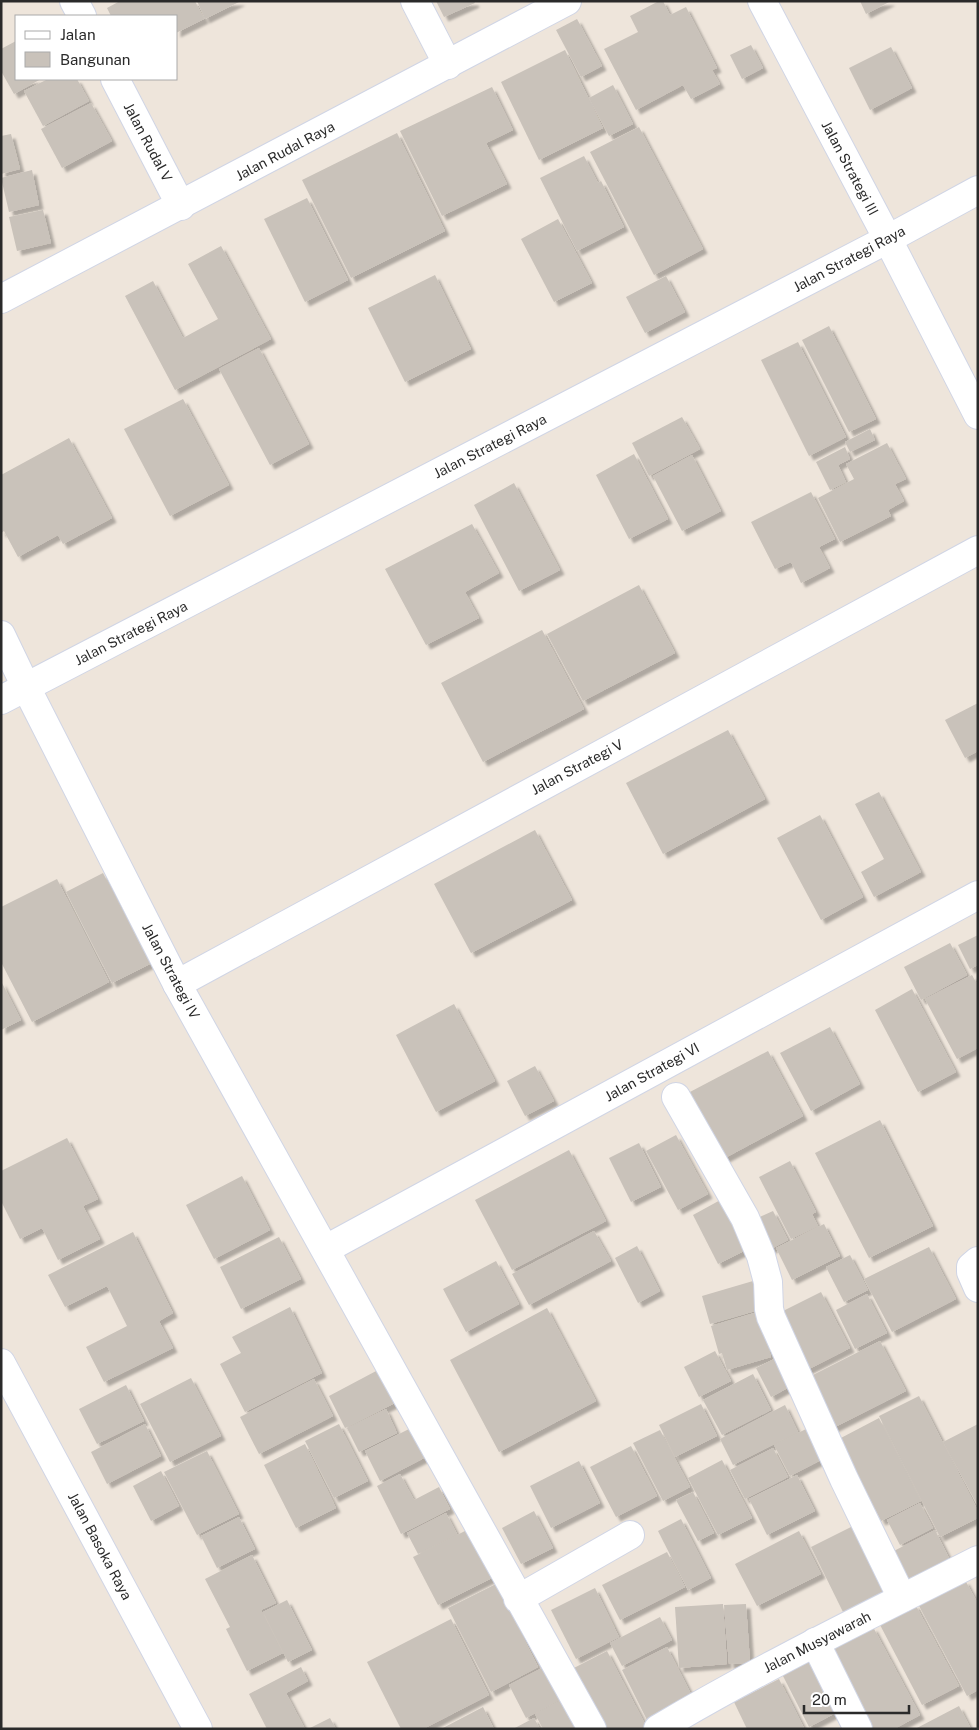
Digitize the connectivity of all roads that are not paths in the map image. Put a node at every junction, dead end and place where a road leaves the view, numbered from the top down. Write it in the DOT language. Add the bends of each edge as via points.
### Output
graph roads {
  1 [pos="74,1"];
  2 [pos="415,1"];
  3 [pos="567,1"];
  4 [pos="762,1"];
  5 [pos="81,15"];
  6 [pos="448,65"];
  7 [pos="116,80"];
  8 [pos="978,190"];
  9 [pos="181,206"];
  10 [pos="885,234"];
  11 [pos="1,299"];
  12 [pos="978,415"];
  13 [pos="978,550"];
  14 [pos="1,635"];
  15 [pos="26,687"];
  16 [pos="1,700"];
  17 [pos="978,895"];
  18 [pos="177,984"];
  19 [pos="676,1097"];
  20 [pos="326,1249"];
  21 [pos="978,1261"];
  22 [pos="978,1288"];
  23 [pos="1,1363"];
  24 [pos="630,1535"];
  25 [pos="978,1560"];
  26 [pos="518,1598"];
  27 [pos="902,1598"];
  28 [pos="815,1642"];
  29 [pos="198,1729"];
  30 [pos="592,1729"];
  31 [pos="658,1729"];
  32 [pos="858,1729"];
  1 -- 5 [label="street"];
  2 -- 6 [label="street"];
  3 -- 6 [label="street, Jalan Rudal Raya"];
  4 -- 10 [label="street, Jalan Strategi III"];
  6 -- 9 [label="street, Jalan Rudal Raya"];
  7 -- 9 [label="street, Jalan Rudal V"];
  8 -- 10 [label="street, Jalan Strategi Raya"];
  9 -- 11 [label="street, Jalan Rudal Raya"];
  10 -- 12 [label="street, Jalan Strategi III"];
  10 -- 15 [label="street, Jalan Strategi Raya"];
  13 -- 18 [label="street, Jalan Strategi V"];
  14 -- 15 [label="street"];
  15 -- 16 [label="street, Jalan Strategi Raya"];
  15 -- 18 [label="street, Jalan Strategi IV"];
  17 -- 20 [label="street, Jalan Strategi VI"];
  18 -- 20 [label="street, Jalan Strategi IV"];
  19 -- 27 [label="street" via="745,1218 768,1282 771,1317"];
  20 -- 26 [label="street, Jalan Strategi IV"];
  21 -- 22 [label="street" via="971,1267 971,1272"];
  23 -- 29 [label="street, Jalan Basoka Raya"];
  24 -- 26 [label="street"];
  25 -- 27 [label="street, Jalan Musyawarah"];
  26 -- 30 [label="street, Jalan Strategi IV"];
  27 -- 28 [label="street, Jalan Musyawarah"];
  28 -- 31 [label="street, Jalan Musyawarah"];
  28 -- 32 [label="street"];
}
